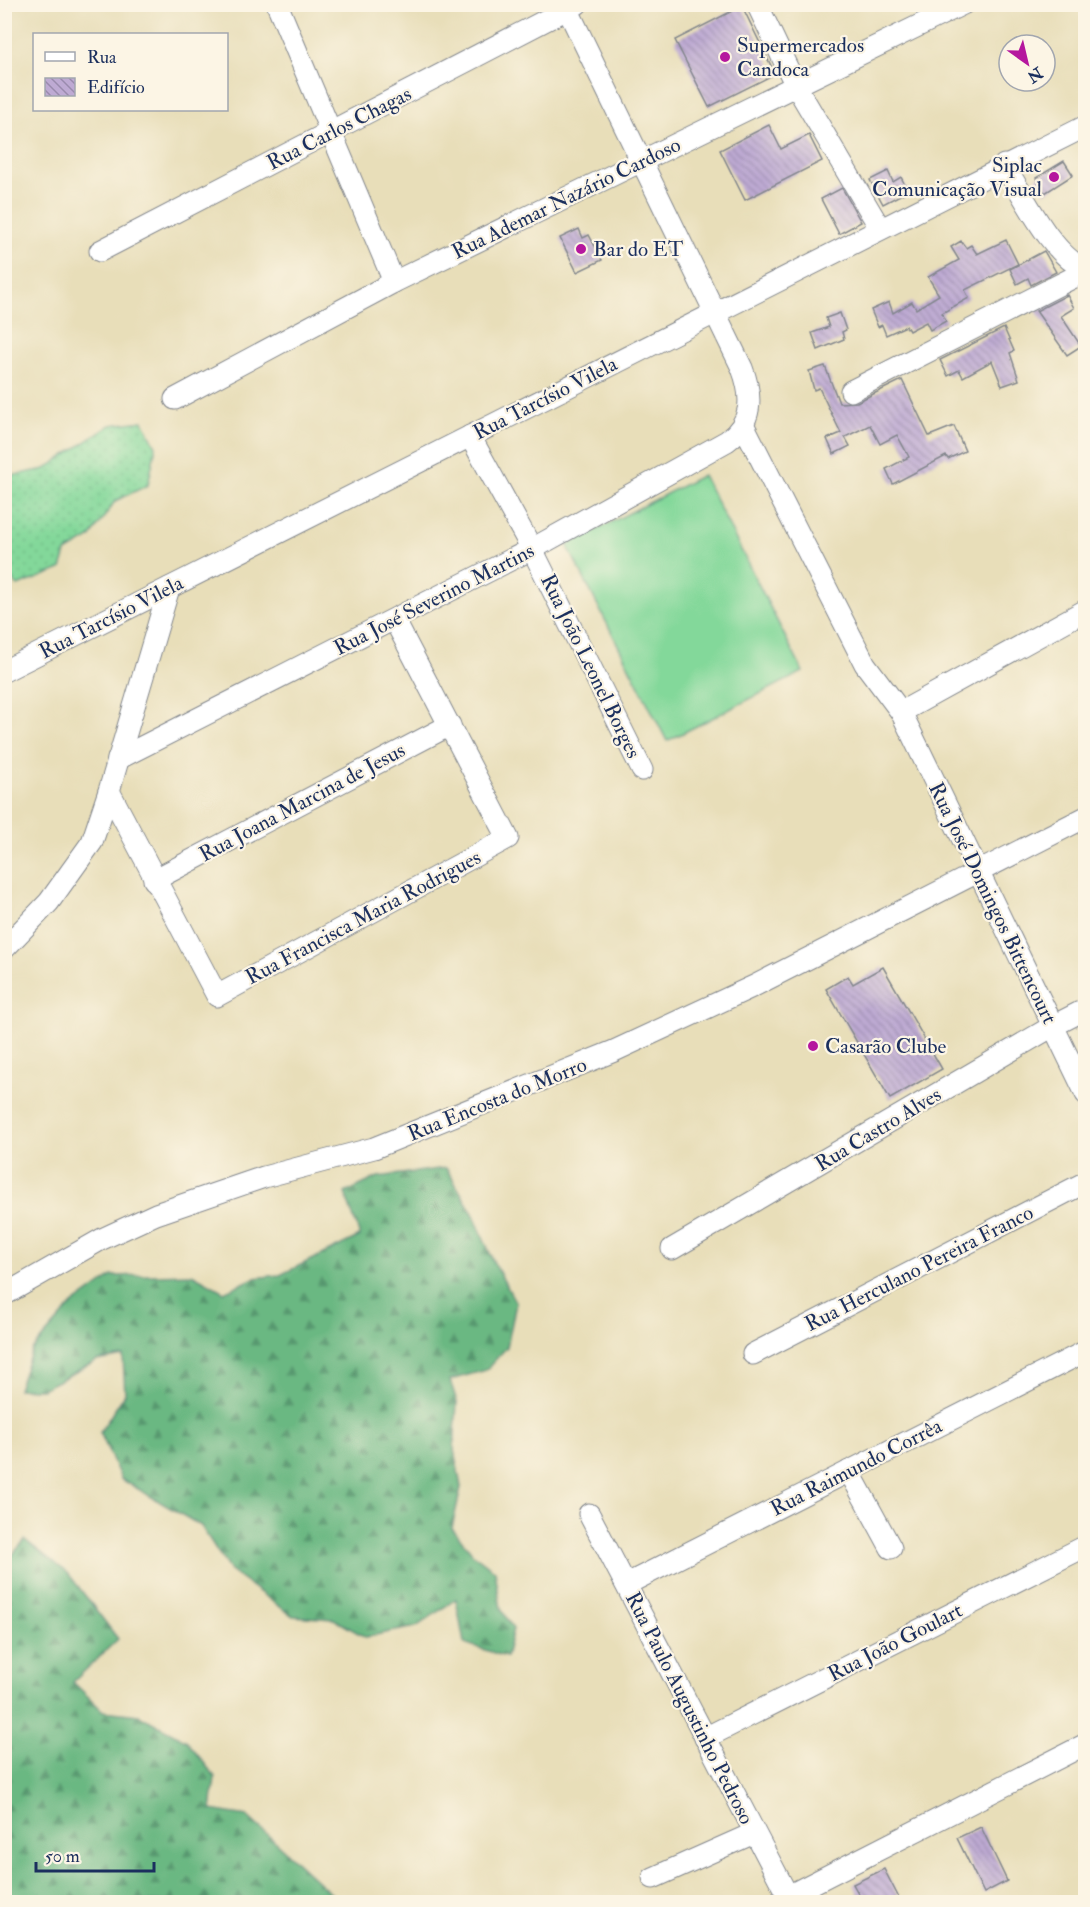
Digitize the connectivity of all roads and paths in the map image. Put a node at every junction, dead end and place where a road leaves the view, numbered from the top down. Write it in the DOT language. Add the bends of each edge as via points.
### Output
graph roads {
  1 [pos="277,4"];
  2 [pos="757,4"];
  3 [pos="963,4"];
  4 [pos="570,6"];
  5 [pos="795,86"];
  6 [pos="1086,126"];
  7 [pos="332,131"];
  8 [pos="642,161"];
  9 [pos="1004,165"];
  10 [pos="880,228"];
  11 [pos="100,251"];
  12 [pos="1086,270"];
  13 [pos="394,282"];
  14 [pos="715,313"];
  15 [pos="851,391"];
  16 [pos="175,399"];
  17 [pos="744,426"];
  18 [pos="470,436"];
  19 [pos="532,549"];
  20 [pos="169,588"];
  21 [pos="1086,609"];
  22 [pos="395,621"];
  23 [pos="4,671"];
  24 [pos="901,712"];
  25 [pos="450,725"];
  26 [pos="118,759"];
  27 [pos="642,770"];
  28 [pos="109,791"];
  29 [pos="1086,816"];
  30 [pos="978,872"];
  31 [pos="154,880"];
  32 [pos="4,949"];
  33 [pos="1086,1010"];
  34 [pos="1053,1026"];
  35 [pos="1086,1094"];
  36 [pos="1086,1182"];
  37 [pos="672,1249"];
  38 [pos="4,1295"];
  39 [pos="1086,1351"];
  40 [pos="753,1354"];
  41 [pos="849,1471"];
  42 [pos="589,1514"];
  43 [pos="1086,1546"];
  44 [pos="891,1548"];
  45 [pos="627,1584"];
  46 [pos="705,1737"];
  47 [pos="1086,1744"];
  48 [pos="754,1833"];
  49 [pos="653,1878"];
  50 [pos="789,1899"];
  1 -- 7 [label="street"];
  2 -- 5 [label="street"];
  3 -- 5 [label="street, Rua Ademar Nazário Cardoso"];
  4 -- 7 [label="street, Rua Carlos Chagas"];
  4 -- 8 [label="street"];
  5 -- 8 [label="street, Rua Ademar Nazário Cardoso"];
  5 -- 10 [label="street"];
  6 -- 9 [label="street, Rua Tarcísio Vilela"];
  7 -- 11 [label="street, Rua Carlos Chagas"];
  7 -- 13 [label="street"];
  8 -- 13 [label="street, Rua Ademar Nazário Cardoso"];
  8 -- 14 [label="street"];
  9 -- 10 [label="street, Rua Tarcísio Vilela"];
  9 -- 12 [label="street" via="1054,243 1075,265"];
  10 -- 14 [label="street, Rua Tarcísio Vilela"];
  12 -- 15 [label="street"];
  13 -- 16 [label="street, Rua Ademar Nazário Cardoso"];
  14 -- 17 [label="street" via="747,382 750,399"];
  14 -- 18 [label="street, Rua Tarcísio Vilela"];
  17 -- 19 [label="street, Rua José Severino Martins" via="726,441"];
  17 -- 24 [label="street, Rua José Domingos Bittencourt" via="865,664"];
  18 -- 19 [label="street, Rua João Leonel Borges"];
  18 -- 20 [label="street, Rua Tarcísio Vilela"];
  19 -- 22 [label="street, Rua José Severino Martins"];
  19 -- 27 [label="street, Rua João Leonel Borges"];
  20 -- 23 [label="street, Rua Tarcísio Vilela"];
  20 -- 26 [label="street"];
  21 -- 24 [label="street"];
  22 -- 25 [label="street"];
  22 -- 26 [label="street, Rua José Severino Martins"];
  24 -- 30 [label="street, Rua José Domingos Bittencourt"];
  25 -- 31 [label="street, Rua Joana Marcina de Jesus"];
  25 -- 31 [label="street, Rua Francisca Maria Rodrigues" via="508,838 217,996"];
  26 -- 28 [label="street"];
  28 -- 31 [label="street"];
  28 -- 32 [label="street" via="92,842 29,926"];
  29 -- 30 [label="street, Rua Encosta do Morro"];
  30 -- 34 [label="street, Rua José Domingos Bittencourt"];
  30 -- 38 [label="street, Rua Encosta do Morro" via="754,986 614,1051 374,1148 264,1177 156,1214 102,1239"];
  33 -- 34 [label="street, Rua Castro Alves"];
  34 -- 35 [label="street, Rua José Domingos Bittencourt"];
  34 -- 37 [label="street, Rua Castro Alves"];
  36 -- 40 [label="street, Rua Herculano Pereira Franco"];
  39 -- 41 [label="street, Rua Raimundo Corrêa"];
  41 -- 44 [label="street"];
  41 -- 45 [label="street, Rua Raimundo Corrêa"];
  42 -- 45 [label="street, Rua Paulo Augustinho Pedroso"];
  43 -- 46 [label="street, Rua João Goulart"];
  45 -- 46 [label="street, Rua Paulo Augustinho Pedroso"];
  46 -- 48 [label="street, Rua Paulo Augustinho Pedroso"];
  47 -- 50 [label="street"];
  48 -- 49 [label="street"];
  48 -- 50 [label="street, Rua Paulo Augustinho Pedroso"];
}
